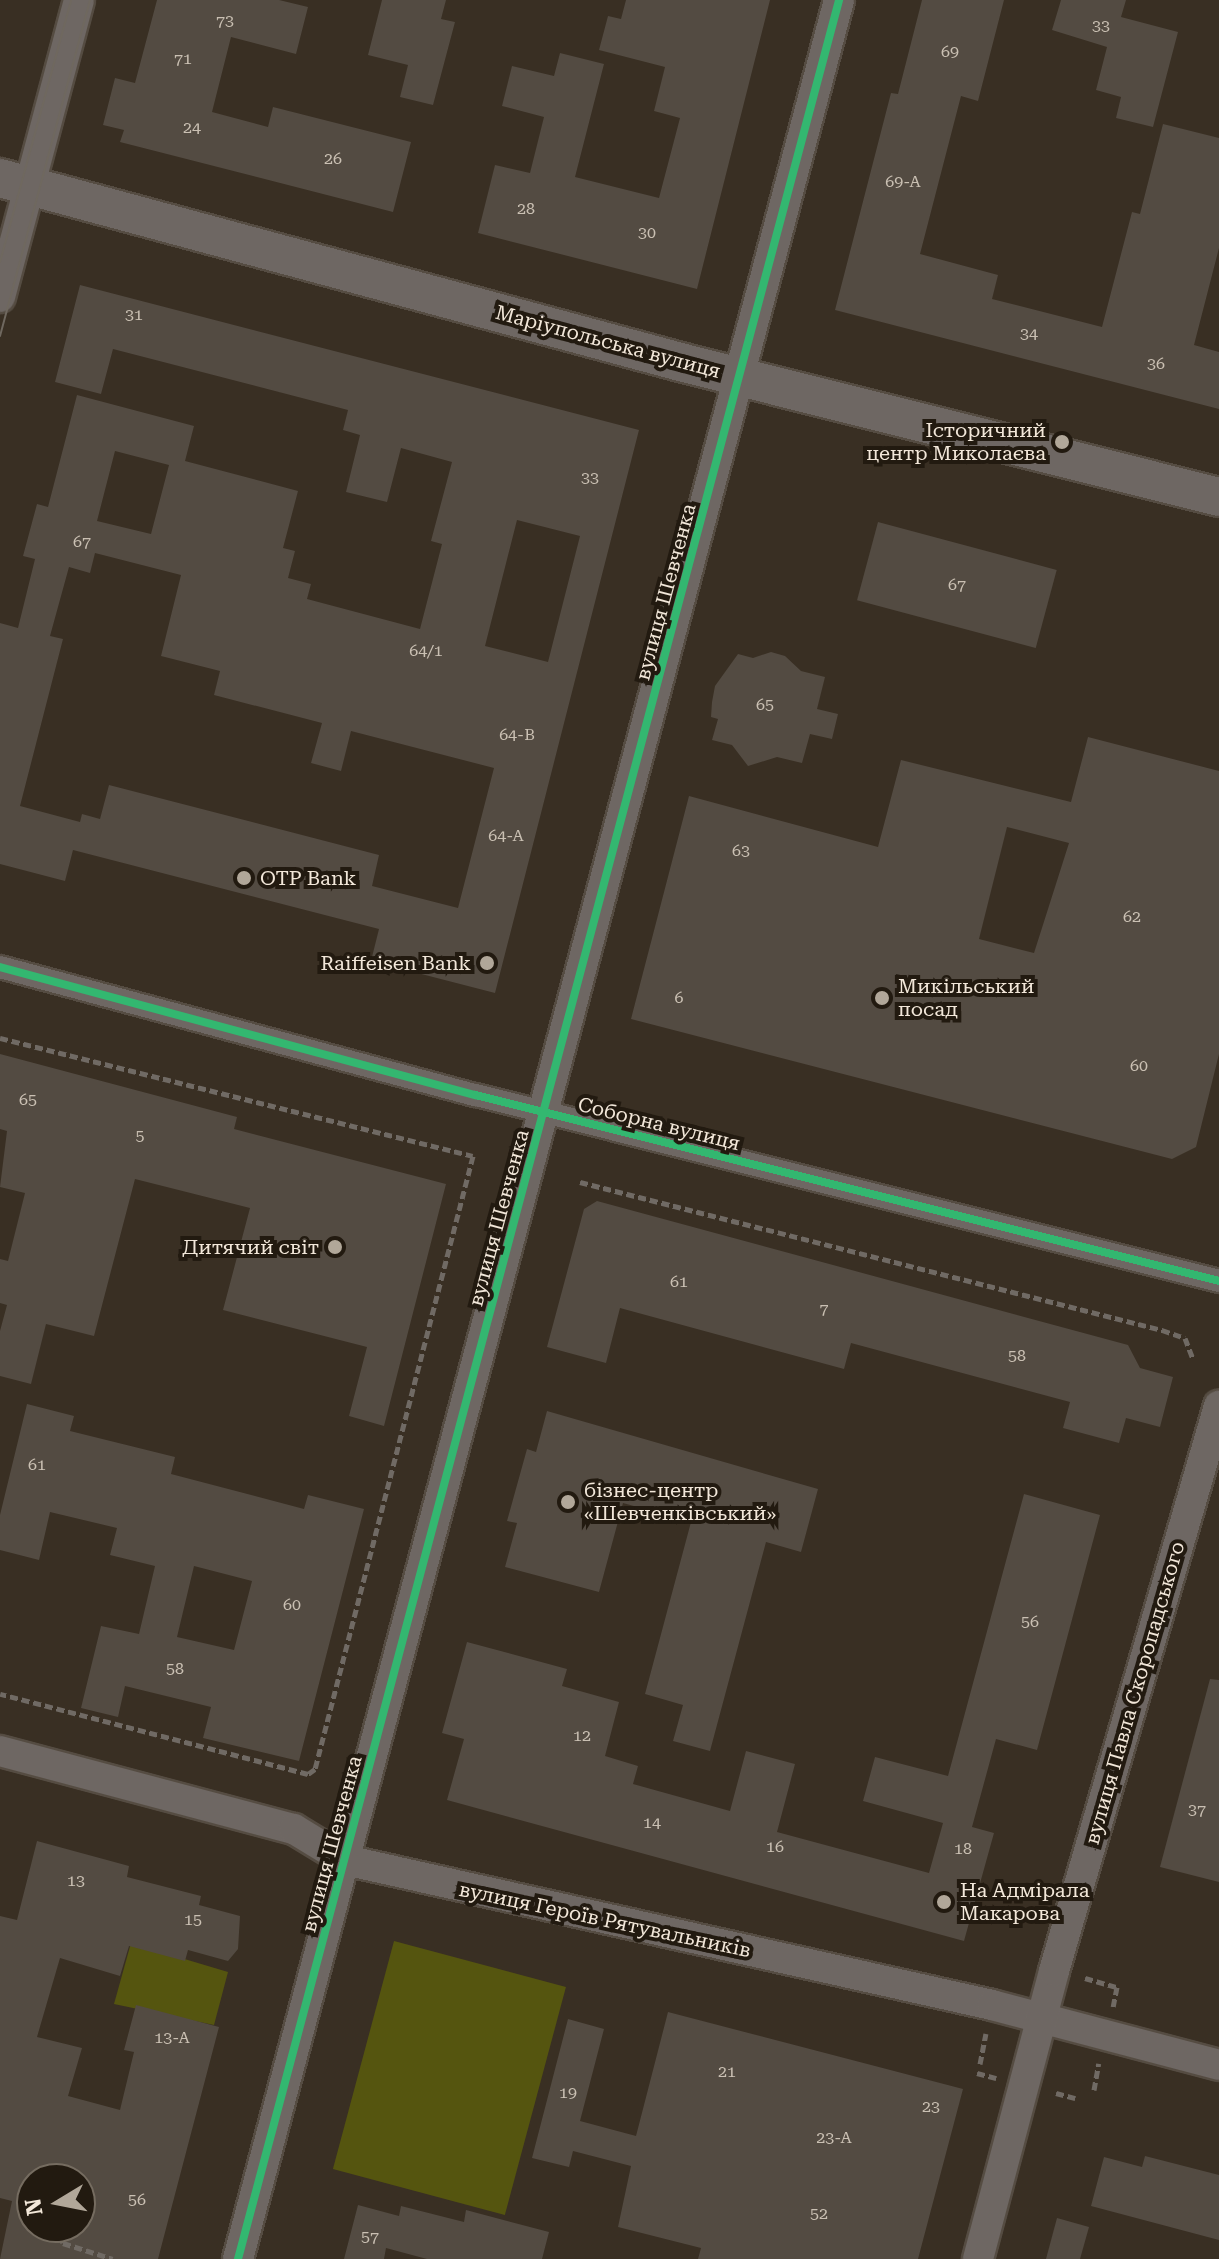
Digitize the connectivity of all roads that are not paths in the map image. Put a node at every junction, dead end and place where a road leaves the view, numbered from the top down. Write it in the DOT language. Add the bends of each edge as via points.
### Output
graph roads {
  1 [pos="79,0"];
  2 [pos="839,0"];
  3 [pos="15,182"];
  4 [pos="0,297"];
  5 [pos="740,377"];
  6 [pos="1219,497"];
  7 [pos="0,967"];
  8 [pos="544,1112"];
  9 [pos="1219,1281"];
  10 [pos="1219,1406"];
  11 [pos="0,1751"];
  12 [pos="345,1860"];
  13 [pos="1041,2018"];
  14 [pos="1219,2065"];
  15 [pos="238,2259"];
  16 [pos="978,2259"];
  1 -- 3 [label="street"];
  2 -- 5 [label="street, вулиця Шевченка"];
  3 -- 4 [label="street"];
  3 -- 5 [label="street, Маріупольська вулиця"];
  5 -- 6 [label="street, Маріупольська вулиця"];
  5 -- 8 [label="street, вулиця Шевченка"];
  7 -- 8 [label="street, Соборна вулиця"];
  8 -- 9 [label="street, Соборна вулиця"];
  8 -- 12 [label="street, вулиця Шевченка"];
  10 -- 13 [label="street, вулиця Павла Скоропадського"];
  11 -- 12 [label="street, вулиця Героїв Рятувальників" via="294,1829"];
  12 -- 13 [label="street, вулиця Героїв Рятувальників"];
  12 -- 15 [label="street, вулиця Шевченка"];
  13 -- 14 [label="street, вулиця Героїв Рятувальників"];
  13 -- 16 [label="street, вулиця Павла Скоропадського"];
}
